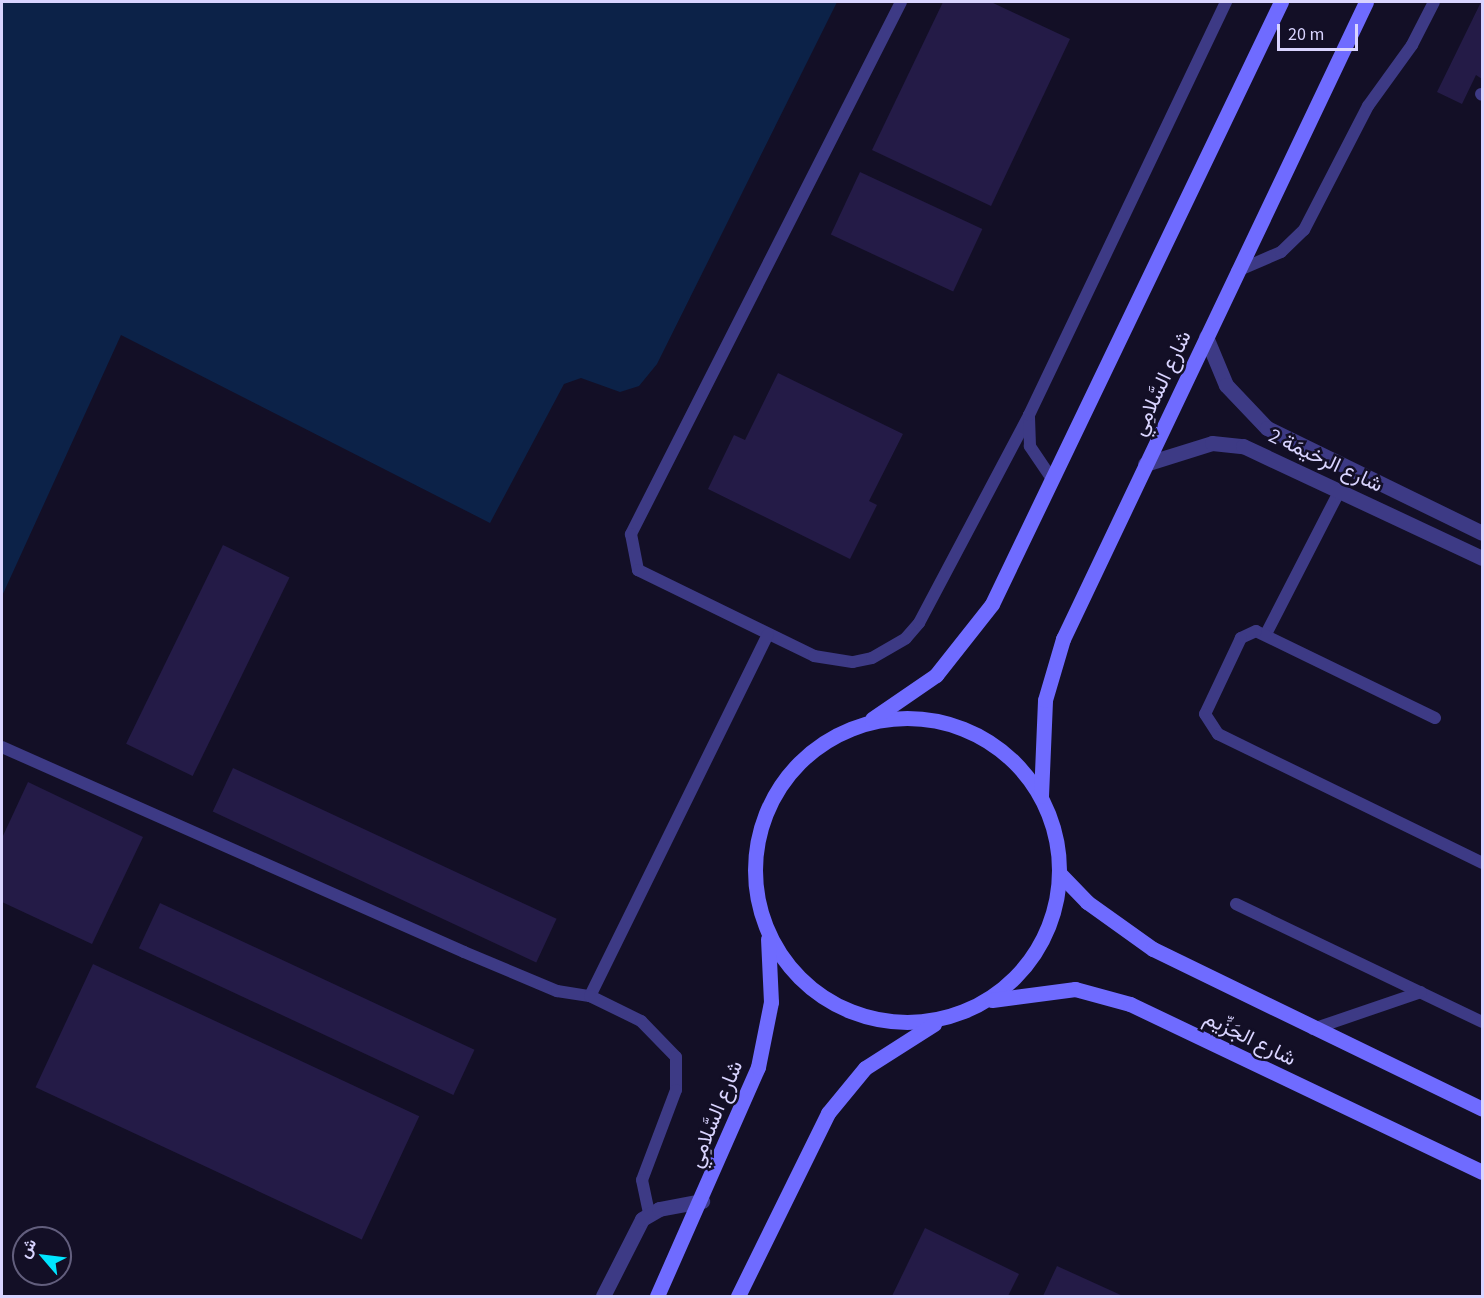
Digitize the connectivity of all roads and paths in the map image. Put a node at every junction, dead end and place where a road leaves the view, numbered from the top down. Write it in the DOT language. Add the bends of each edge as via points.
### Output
graph roads {
  1 [pos="901,2"];
  2 [pos="1226,2"];
  3 [pos="1281,2"];
  4 [pos="1366,2"];
  5 [pos="1434,2"];
  6 [pos="1237,271"];
  7 [pos="1206,337"];
  8 [pos="1029,415"];
  9 [pos="1145,464"];
  10 [pos="1052,480"];
  11 [pos="1340,490"];
  12 [pos="1482,533"];
  13 [pos="1448,541"];
  14 [pos="1482,547"];
  15 [pos="1482,558"];
  16 [pos="768,634"];
  17 [pos="1266,634"];
  18 [pos="1435,718"];
  19 [pos="865,723"];
  20 [pos="2,747"];
  21 [pos="1041,796"];
  22 [pos="1482,863"];
  23 [pos="1060,874"];
  24 [pos="1236,904"];
  25 [pos="768,936"];
  26 [pos="1421,992"];
  27 [pos="590,996"];
  28 [pos="989,1000"];
  29 [pos="942,1020"];
  30 [pos="1482,1022"];
  31 [pos="1313,1029"];
  32 [pos="1482,1108"];
  33 [pos="1482,1172"];
  34 [pos="702,1201"];
  35 [pos="650,1213"];
  36 [pos="603,1296"];
  37 [pos="657,1296"];
  38 [pos="738,1296"];
  1 -- 16 [label="lane" via="631,534 638,570"];
  2 -- 8 [label="lane"];
  3 -- 10 [label="street"];
  4 -- 6 [label="street, شارع السَّلامِي"];
  5 -- 6 [label="lane" via="1412,45 1368,106 1304,230 1268,261"];
  6 -- 7 [label="street, شارع السَّلامِي"];
  7 -- 9 [label="street, شارع السَّلامِي"];
  7 -- 12 [label="street, شارع الرخيمَة 2" via="1232,393 1267,428"];
  8 -- 10 [label="lane" via="1030,446"];
  8 -- 16 [label="lane" via="906,638 890,650 853,662 814,657"];
  9 -- 11 [label="street, شارع الرخيمَة 2" via="1212,443 1244,446"];
  9 -- 21 [label="street, شارع السَّلامِي" via="1053,669 1041,732"];
  10 -- 19 [label="street" via="976,629 921,688"];
  11 -- 13 [label="street, شارع الرخيمَة 2"];
  11 -- 17 [label="lane"];
  13 -- 14 [label="street"];
  13 -- 15 [label="street, شارع الرخيمَة 2"];
  16 -- 27 [label="lane"];
  17 -- 18 [label="lane"];
  17 -- 22 [label="lane" via="1250,632 1241,638 1206,708 1213,731"];
  19 -- 21 [label="street" via="916,717 966,728 1009,756"];
  19 -- 25 [label="street" via="813,750 771,803 756,850 754,879"];
  20 -- 27 [label="lane" via="546,986"];
  21 -- 23 [label="street" via="1056,834"];
  23 -- 28 [label="street" via="1054,914 1037,951"];
  23 -- 31 [label="street, شارع الجَزِّيم" via="1088,902 1153,949"];
  24 -- 26 [label="lane"];
  25 -- 29 [label="street" via="798,978 840,1009 890,1023"];
  25 -- 34 [label="street, شارع السَّلامِي" via="767,1035"];
  26 -- 30 [label="lane"];
  26 -- 31 [label="lane"];
  27 -- 35 [label="lane" via="641,1021 676,1057 676,1090 642,1180"];
  28 -- 29 [label="street"];
  28 -- 33 [label="street, شارع الجَزِّيم" via="1075,988 1130,1004"];
  29 -- 38 [label="street" via="865,1068 828,1113"];
  31 -- 32 [label="street, شارع الجَزِّيم"];
  34 -- 35 [label="street"];
  34 -- 37 [label="street, شارع السَّلامِي"];
  35 -- 36 [label="street" via="637,1226"];
}
